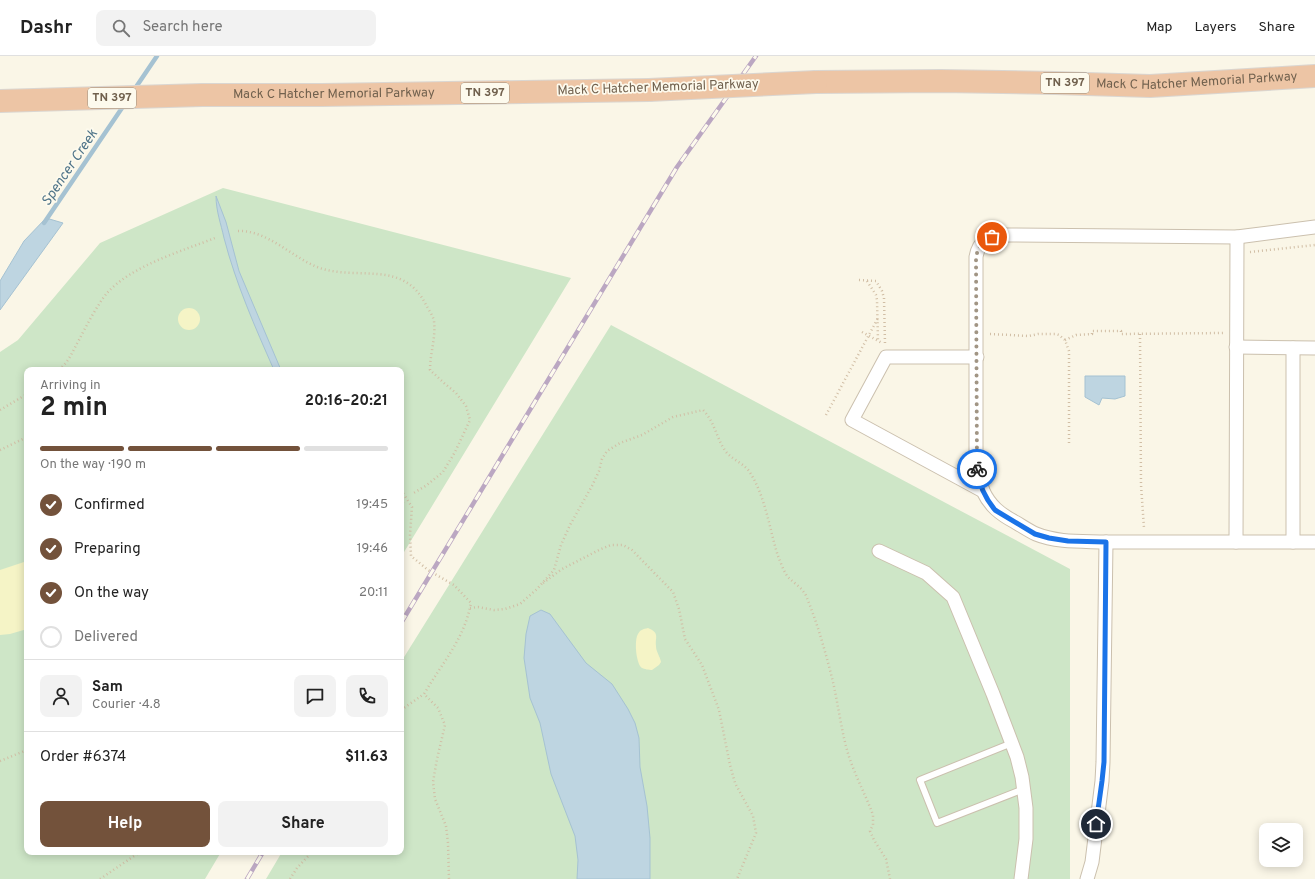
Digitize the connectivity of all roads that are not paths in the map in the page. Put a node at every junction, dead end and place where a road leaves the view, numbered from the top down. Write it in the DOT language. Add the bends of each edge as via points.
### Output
graph roads {
  1 [pos="1315,76"];
  2 [pos="0,101"];
  3 [pos="1315,227"];
  4 [pos="1237,237"];
  5 [pos="1236,347"];
  6 [pos="1293,348"];
  7 [pos="1315,348"];
  8 [pos="977,357"];
  9 [pos="983,491"];
  10 [pos="1106,542"];
  11 [pos="1236,542"];
  12 [pos="1294,542"];
  13 [pos="1315,542"];
  14 [pos="879,551"];
  15 [pos="1012,743"];
  16 [pos="1025,789"];
  17 [pos="1092,862"];
  18 [pos="1021,879"];
  19 [pos="1087,879"];
  20 [pos="1094,879"];
  1 -- 2 [label="highway, Mack C Hatcher Memorial Parkway / TN 397, bridge" via="1150,86 1055,82 816,82 649,90"];
  3 -- 4 [label="street"];
  4 -- 5 [label="street"];
  4 -- 8 [label="street" via="1006,235 989,238 980,246 976,257"];
  5 -- 6 [label="street"];
  5 -- 11 [label="street"];
  6 -- 7 [label="street"];
  6 -- 12 [label="street"];
  8 -- 9 [label="street" via="976,459"];
  8 -- 9 [label="street" via="885,351 852,420"];
  9 -- 10 [label="street" via="995,510 1035,534 1060,540"];
  10 -- 11 [label="street"];
  10 -- 17 [label="street" via="1104,762"];
  11 -- 12 [label="street"];
  12 -- 13 [label="street"];
  14 -- 15 [label="street" via="926,574 952,597"];
  15 -- 16 [label="street"];
  15 -- 16 [label="lane" via="920,780 938,823"];
  16 -- 18 [label="street" via="1026,839"];
  17 -- 19 [label="street"];
  17 -- 20 [label="street"];
}
